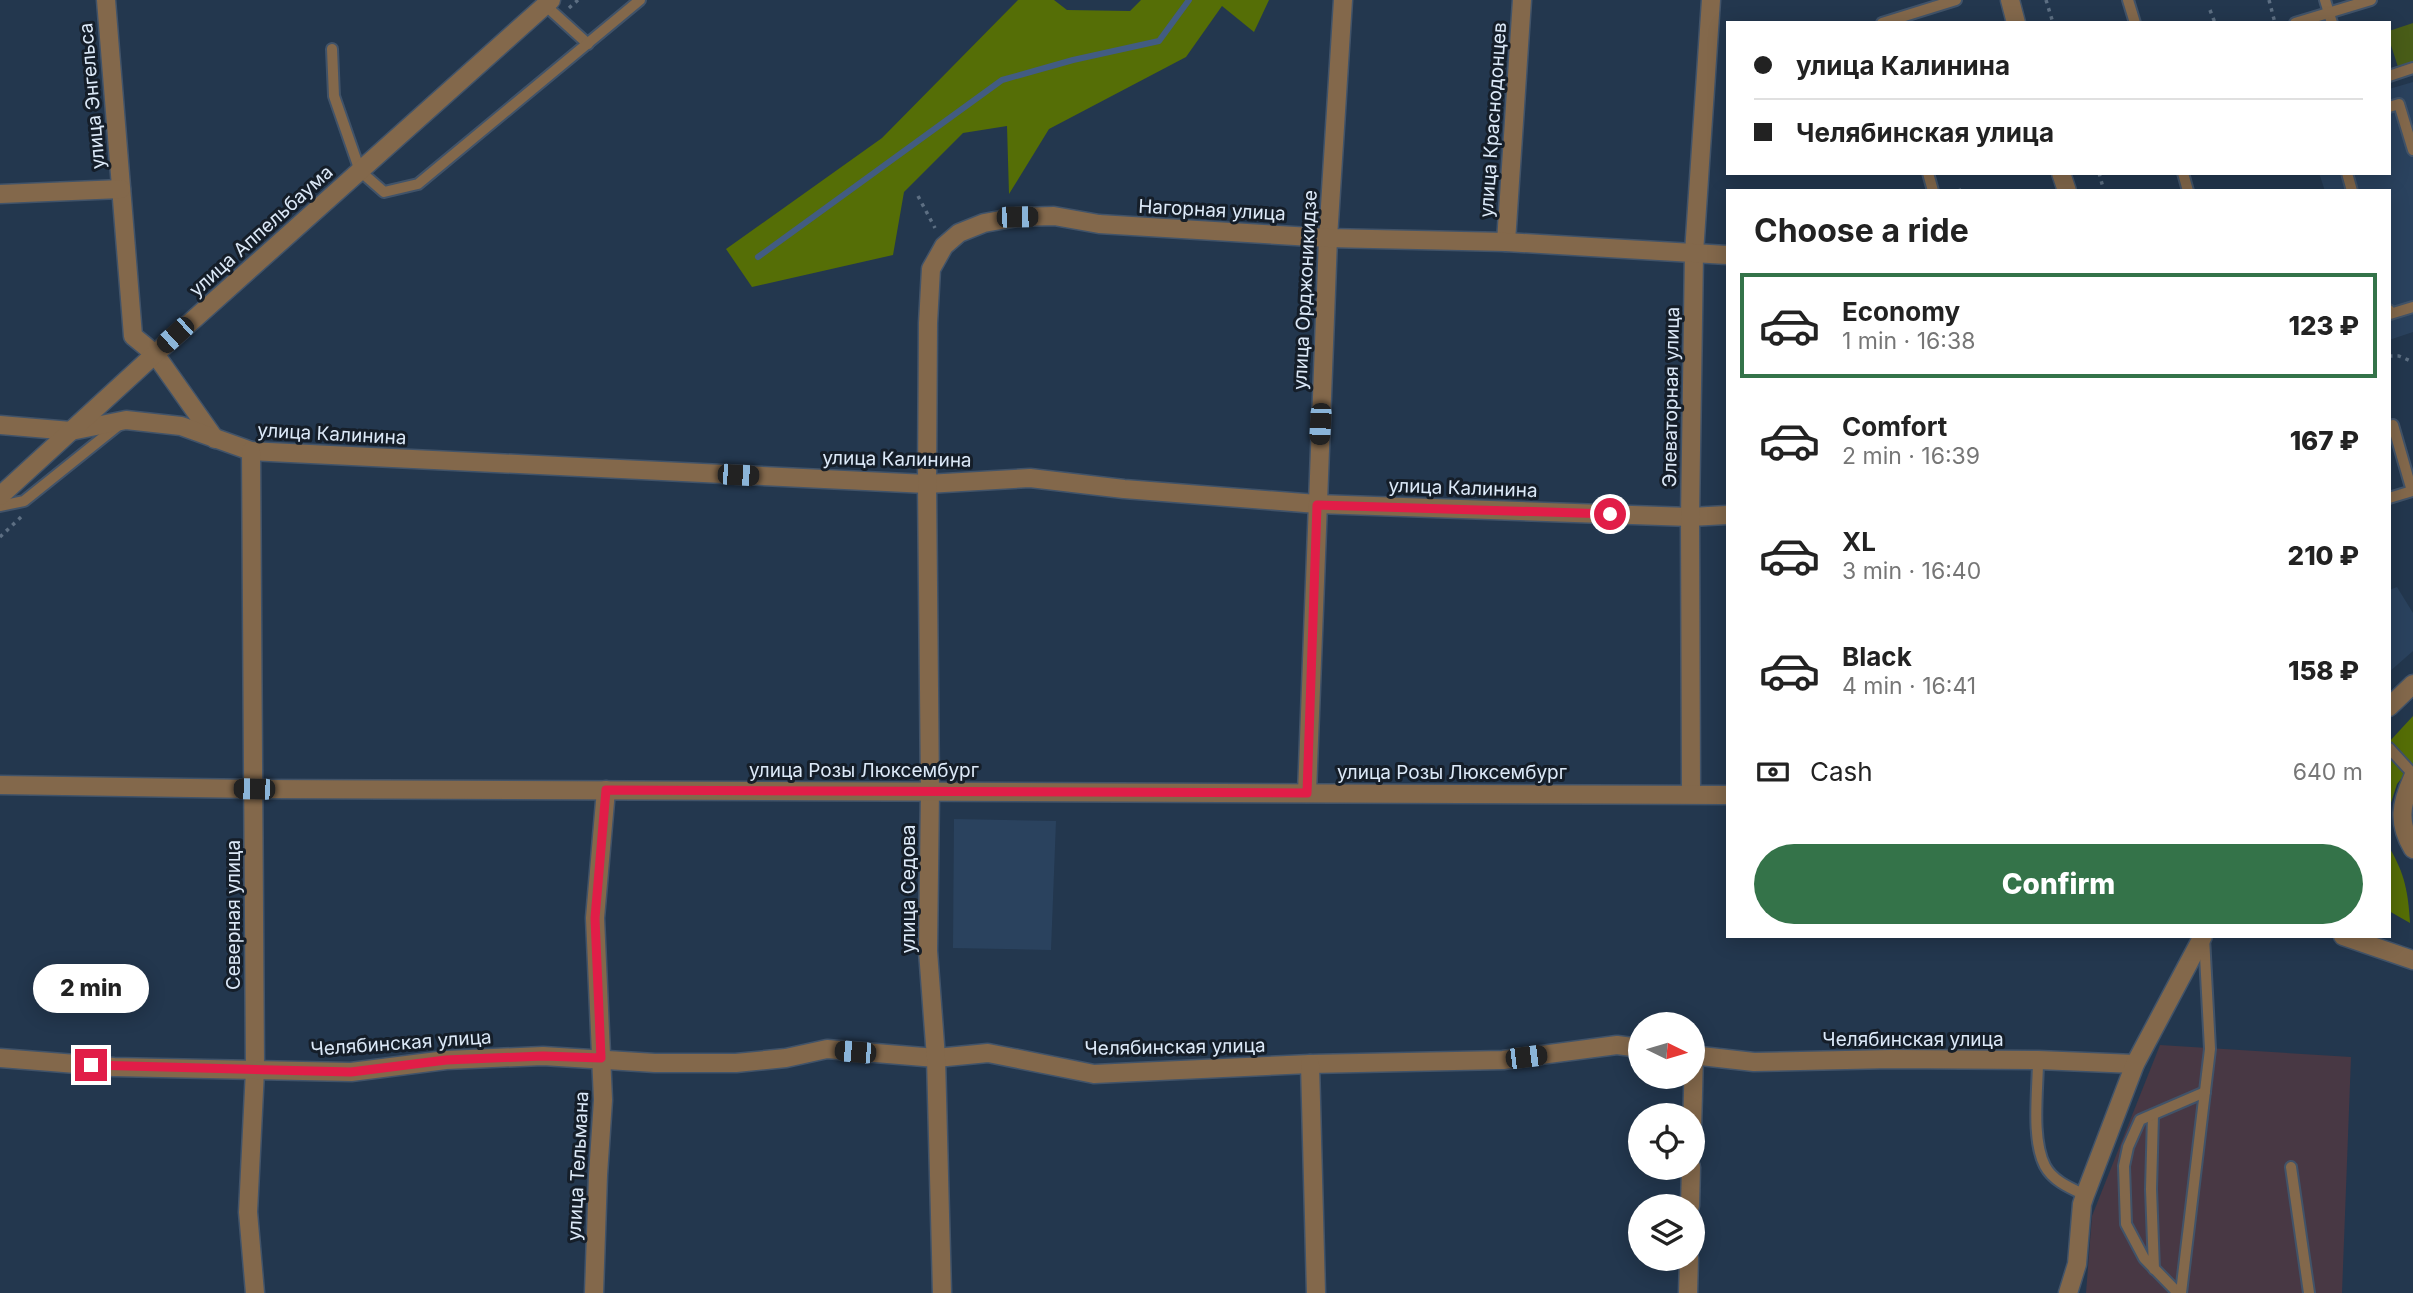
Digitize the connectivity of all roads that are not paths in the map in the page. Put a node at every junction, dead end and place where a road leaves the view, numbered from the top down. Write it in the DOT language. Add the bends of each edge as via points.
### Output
graph roads {
  1 [pos="106,0"];
  2 [pos="640,0"];
  3 [pos="1343,0"];
  4 [pos="1522,0"];
  5 [pos="1711,0"];
  6 [pos="1956,0"];
  7 [pos="2010,0"];
  8 [pos="2128,0"];
  9 [pos="2325,0"];
  10 [pos="2371,0"];
  11 [pos="548,3"];
  12 [pos="2330,18"];
  13 [pos="1888,21"];
  14 [pos="2015,21"];
  15 [pos="2134,21"];
  16 [pos="2309,21"];
  17 [pos="588,44"];
  18 [pos="332,48"];
  19 [pos="2413,68"];
  20 [pos="2391,75"];
  21 [pos="2391,106"];
  22 [pos="2413,150"];
  23 [pos="360,171"];
  24 [pos="121,189"];
  25 [pos="0,194"];
  26 [pos="1328,238"];
  27 [pos="1506,242"];
  28 [pos="1694,253"];
  29 [pos="1726,256"];
  30 [pos="2413,307"];
  31 [pos="2391,314"];
  32 [pos="155,354"];
  33 [pos="126,420"];
  34 [pos="0,425"];
  35 [pos="2391,426"];
  36 [pos="71,431"];
  37 [pos="215,439"];
  38 [pos="251,451"];
  39 [pos="927,484"];
  40 [pos="0,496"];
  41 [pos="2391,497"];
  42 [pos="1317,505"];
  43 [pos="0,506"];
  44 [pos="1726,515"];
  45 [pos="1690,517"];
  46 [pos="2413,684"];
  47 [pos="2391,705"];
  48 [pos="2391,750"];
  49 [pos="2413,775"];
  50 [pos="0,785"];
  51 [pos="254,789"];
  52 [pos="606,790"];
  53 [pos="930,791"];
  54 [pos="1307,793"];
  55 [pos="1691,794"];
  56 [pos="1726,795"];
  57 [pos="2413,849"];
  58 [pos="2202,938"];
  59 [pos="2203,938"];
  60 [pos="2349,938"];
  61 [pos="2413,960"];
  62 [pos="1628,1046"];
  63 [pos="1705,1056"];
  64 [pos="0,1058"];
  65 [pos="601,1058"];
  66 [pos="936,1058"];
  67 [pos="2038,1060"];
  68 [pos="1310,1064"];
  69 [pos="2135,1064"];
  70 [pos="255,1070"];
  71 [pos="2205,1092"];
  72 [pos="2153,1115"];
  73 [pos="2291,1167"];
  74 [pos="2085,1195"];
  75 [pos="2154,1269"];
  76 [pos="1689,1271"];
  77 [pos="255,1293"];
  78 [pos="594,1293"];
  79 [pos="942,1293"];
  80 [pos="1316,1293"];
  81 [pos="1688,1293"];
  82 [pos="2068,1293"];
  83 [pos="2179,1293"];
  84 [pos="2309,1293"];
  1 -- 24 [label="street, улица Энгельса"];
  2 -- 17 [label="lane"];
  3 -- 26 [label="street, улица Орджоникидзе"];
  4 -- 27 [label="street, улица Краснодонцев"];
  5 -- 28 [label="street, Элеваторная улица"];
  6 -- 13 [label="lane"];
  7 -- 14 [label="street"];
  8 -- 15 [label="lane"];
  9 -- 12 [label="lane"];
  10 -- 12 [label="lane"];
  11 -- 17 [label="lane"];
  11 -- 23 [label="street, улица Аппельбаума"];
  12 -- 16 [label="lane"];
  17 -- 23 [label="lane" via="418,184 384,192"];
  18 -- 23 [label="lane" via="334,96"];
  19 -- 20 [label="lane"];
  21 -- 22 [label="lane" via="2399,104"];
  23 -- 32 [label="street, улица Аппельбаума"];
  24 -- 25 [label="street, улица Энгельса"];
  24 -- 32 [label="street, улица Энгельса" via="132,336"];
  26 -- 27 [label="street, Нагорная улица"];
  26 -- 39 [label="street, Нагорная улица" via="1099,224 1054,216 1017,217 959,233 944,246 931,270"];
  26 -- 42 [label="street, улица Орджоникидзе"];
  27 -- 28 [label="street, Нагорная улица"];
  28 -- 29 [label="street, Нагорная улица"];
  28 -- 45 [label="street, Элеваторная улица"];
  30 -- 31 [label="lane"];
  32 -- 36 [label="street, улица Аппельбаума"];
  32 -- 37 [label="street, улица Энгельса"];
  33 -- 36 [label="street, улица Калинина"];
  33 -- 37 [label="street, улица Калинина" via="180,426"];
  33 -- 43 [label="lane" via="24,500"];
  34 -- 36 [label="street, улица Калинина"];
  35 -- 41 [label="lane" via="2412,491"];
  36 -- 40 [label="street, улица Аппельбаума"];
  37 -- 38 [label="street, улица Калинина"];
  38 -- 39 [label="street, улица Калинина"];
  38 -- 51 [label="street, Северная улица"];
  39 -- 42 [label="street, улица Калинина" via="1030,478"];
  39 -- 53 [label="street, улица Седова"];
  42 -- 45 [label="street, улица Калинина"];
  42 -- 54 [label="street, улица Орджоникидзе"];
  44 -- 45 [label="street, улица Калинина"];
  45 -- 55 [label="street, Элеваторная улица"];
  46 -- 47 [label="street"];
  48 -- 49 [label="lane"];
  49 -- 57 [label="street" via="2401,818"];
  50 -- 51 [label="street, улица Розы Люксембург"];
  51 -- 52 [label="street, улица Розы Люксембург"];
  51 -- 70 [label="street, Северная улица"];
  52 -- 53 [label="street, улица Розы Люксембург"];
  52 -- 65 [label="street, улица Тельмана" via="595,918"];
  53 -- 54 [label="street, улица Розы Люксембург"];
  53 -- 66 [label="street, улица Седова" via="928,951"];
  54 -- 55 [label="street, улица Розы Люксембург"];
  55 -- 56 [label="street, улица Розы Люксембург"];
  58 -- 69 [label="street"];
  59 -- 71 [label="lane" via="2210,1049"];
  60 -- 61 [label="street"];
  62 -- 68 [label="street, Челябинская улица" via="1503,1060"];
  63 -- 67 [label="street, Челябинская улица" via="1754,1062"];
  64 -- 70 [label="street, Челябинская улица" via="114,1067"];
  65 -- 66 [label="street, Челябинская улица" via="736,1063 827,1049"];
  65 -- 70 [label="street, Челябинская улица" via="446,1060 351,1072"];
  65 -- 78 [label="street, улица Тельмана"];
  66 -- 68 [label="street, Челябинская улица" via="988,1053 1094,1074"];
  66 -- 79 [label="street, улица Седова"];
  67 -- 69 [label="street, Челябинская улица"];
  67 -- 74 [label="lane" via="2038,1140 2045,1166 2062,1185"];
  68 -- 80 [label="street"];
  69 -- 74 [label="street"];
  70 -- 77 [label="street, Северная улица" via="248,1212"];
  71 -- 72 [label="lane"];
  71 -- 83 [label="lane"];
  72 -- 75 [label="lane"];
  72 -- 75 [label="lane" via="2140,1120 2124,1166 2126,1224"];
  73 -- 84 [label="lane"];
  74 -- 82 [label="street" via="2077,1264"];
  75 -- 83 [label="lane"];
  76 -- 81 [label="street"];
}
